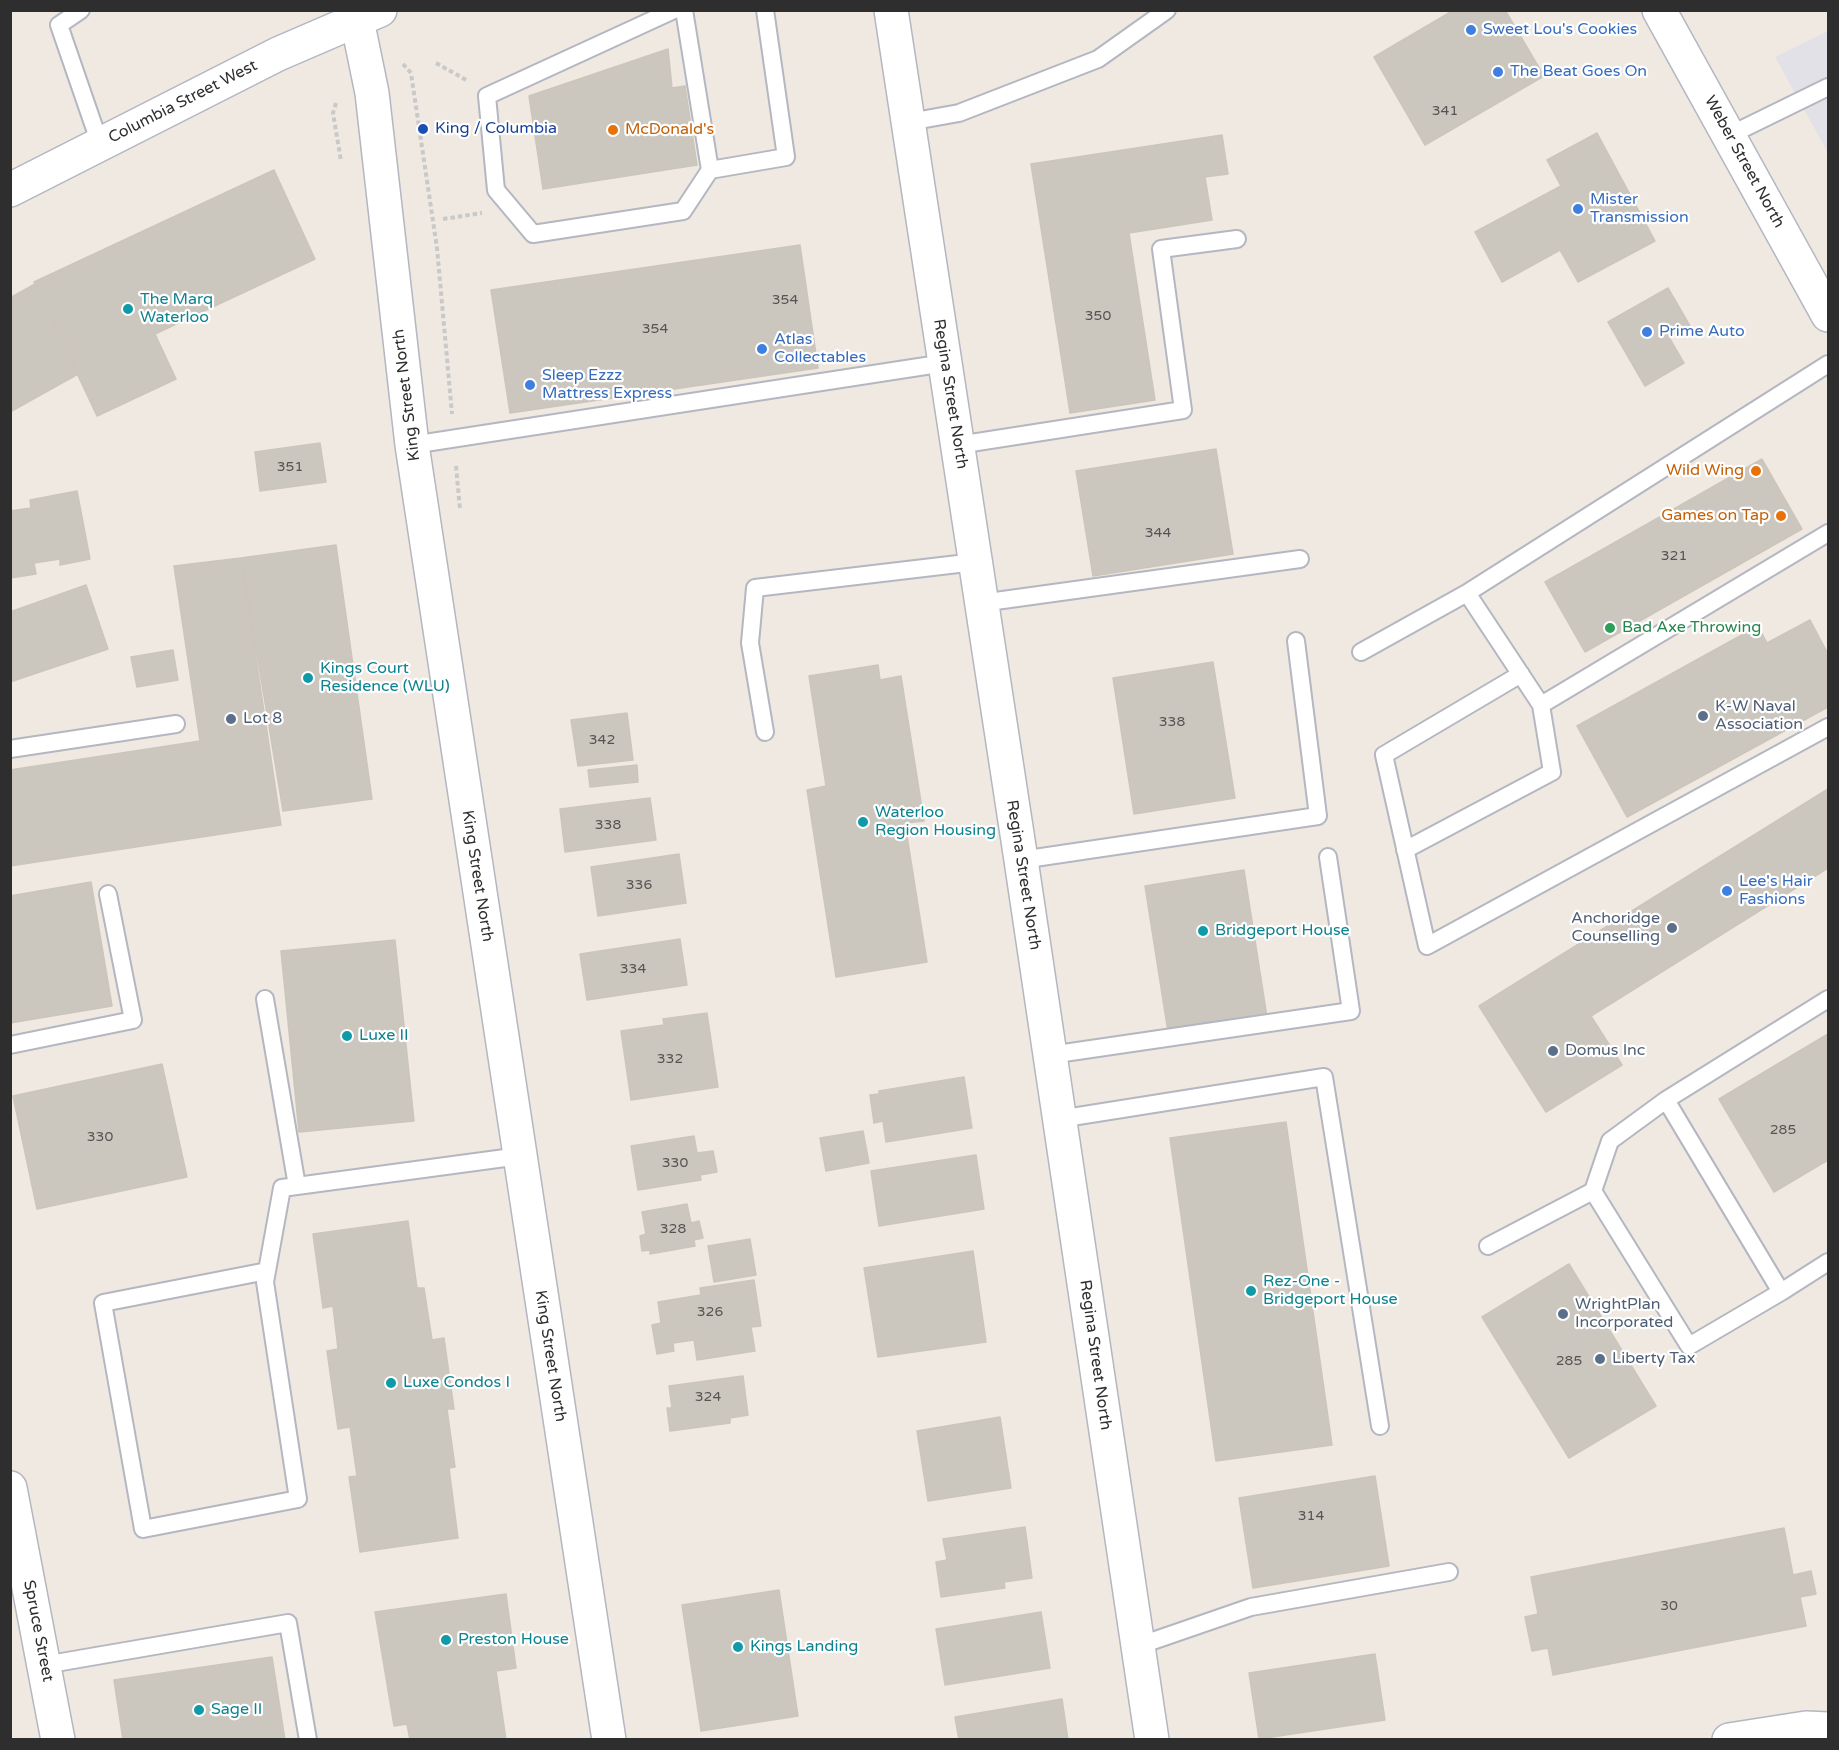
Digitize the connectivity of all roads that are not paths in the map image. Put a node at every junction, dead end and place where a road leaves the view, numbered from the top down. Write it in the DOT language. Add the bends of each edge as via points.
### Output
graph roads {
  1 [pos="81,10"];
  2 [pos="674,10"];
  3 [pos="684,10"];
  4 [pos="765,10"];
  5 [pos="891,10"];
  6 [pos="1167,10"];
  7 [pos="1659,10"];
  8 [pos="364,14"];
  9 [pos="1828,87"];
  10 [pos="909,122"];
  11 [pos="1730,135"];
  12 [pos="100,144"];
  13 [pos="710,170"];
  14 [pos="10,190"];
  15 [pos="1237,239"];
  16 [pos="1828,315"];
  17 [pos="945,363"];
  18 [pos="1828,364"];
  19 [pos="412,445"];
  20 [pos="958,445"];
  21 [pos="1828,533"];
  22 [pos="1299,559"];
  23 [pos="975,562"];
  24 [pos="1467,592"];
  25 [pos="981,603"];
  26 [pos="1296,641"];
  27 [pos="1361,652"];
  28 [pos="1521,674"];
  29 [pos="1541,705"];
  30 [pos="177,724"];
  31 [pos="1828,727"];
  32 [pos="765,732"];
  33 [pos="10,749"];
  34 [pos="1406,850"];
  35 [pos="1328,857"];
  36 [pos="1021,860"];
  37 [pos="108,894"];
  38 [pos="265,999"];
  39 [pos="1828,999"];
  40 [pos="10,1046"];
  41 [pos="1050,1055"];
  42 [pos="1666,1100"];
  43 [pos="1059,1119"];
  44 [pos="520,1156"];
  45 [pos="297,1186"];
  46 [pos="1593,1191"];
  47 [pos="1488,1246"];
  48 [pos="1828,1262"];
  49 [pos="267,1271"];
  50 [pos="1781,1292"];
  51 [pos="1380,1426"];
  52 [pos="11,1491"];
  53 [pos="1449,1572"];
  54 [pos="1138,1646"];
  55 [pos="44,1665"];
  56 [pos="1811,1732"];
  57 [pos="58,1740"];
  58 [pos="308,1740"];
  59 [pos="609,1740"];
  60 [pos="1152,1740"];
  61 [pos="1729,1740"];
  1 -- 12 [label="lane" via="59,25"];
  2 -- 13 [label="lane" via="487,96 496,190 533,234 683,211"];
  3 -- 13 [label="lane"];
  4 -- 13 [label="lane" via="786,157"];
  5 -- 10 [label="main road, Regina Street North"];
  6 -- 10 [label="lane" via="1098,59 959,112"];
  7 -- 11 [label="main road, Weber Street North"];
  8 -- 12 [label="main road, Columbia Street West"];
  8 -- 19 [label="main road, King Street North"];
  9 -- 11 [label="lane"];
  10 -- 17 [label="main road, Regina Street North"];
  11 -- 16 [label="main road, Weber Street North"];
  12 -- 14 [label="main road, Columbia Street West"];
  15 -- 20 [label="lane" via="1161,249 1183,410"];
  17 -- 19 [label="lane"];
  17 -- 20 [label="main road, Regina Street North"];
  18 -- 24 [label="lane"];
  19 -- 44 [label="main road, King Street North"];
  20 -- 23 [label="main road, Regina Street North"];
  21 -- 29 [label="lane"];
  22 -- 25 [label="lane"];
  23 -- 25 [label="main road, Regina Street North"];
  23 -- 32 [label="lane" via="755,588 750,643"];
  24 -- 27 [label="lane"];
  24 -- 28 [label="lane"];
  25 -- 36 [label="main road, Regina Street North"];
  26 -- 36 [label="lane" via="1318,816"];
  28 -- 29 [label="lane"];
  28 -- 34 [label="lane" via="1384,755"];
  29 -- 34 [label="lane" via="1552,772"];
  30 -- 33 [label="lane"];
  31 -- 34 [label="lane" via="1427,946"];
  35 -- 41 [label="lane" via="1351,1011"];
  36 -- 41 [label="main road, Regina Street North"];
  37 -- 40 [label="lane" via="133,1020"];
  38 -- 45 [label="lane"];
  39 -- 42 [label="lane"];
  41 -- 43 [label="main road, Regina Street North"];
  42 -- 46 [label="lane" via="1610,1141"];
  42 -- 50 [label="lane"];
  43 -- 51 [label="lane" via="1324,1077"];
  43 -- 54 [label="main road, Regina Street North"];
  44 -- 45 [label="lane"];
  44 -- 59 [label="main road, King Street North"];
  45 -- 49 [label="lane" via="282,1188"];
  46 -- 47 [label="lane"];
  46 -- 50 [label="lane" via="1689,1346"];
  48 -- 50 [label="lane"];
  49 -- 49 [label="lane" via="265,1282 298,1499 143,1529 103,1303"];
  52 -- 55 [label="main road, Spruce Street"];
  53 -- 54 [label="lane" via="1251,1607"];
  54 -- 60 [label="main road, Regina Street North"];
  55 -- 57 [label="main road, Spruce Street"];
  55 -- 58 [label="lane" via="288,1623"];
  56 -- 61 [label="main road"];
}
